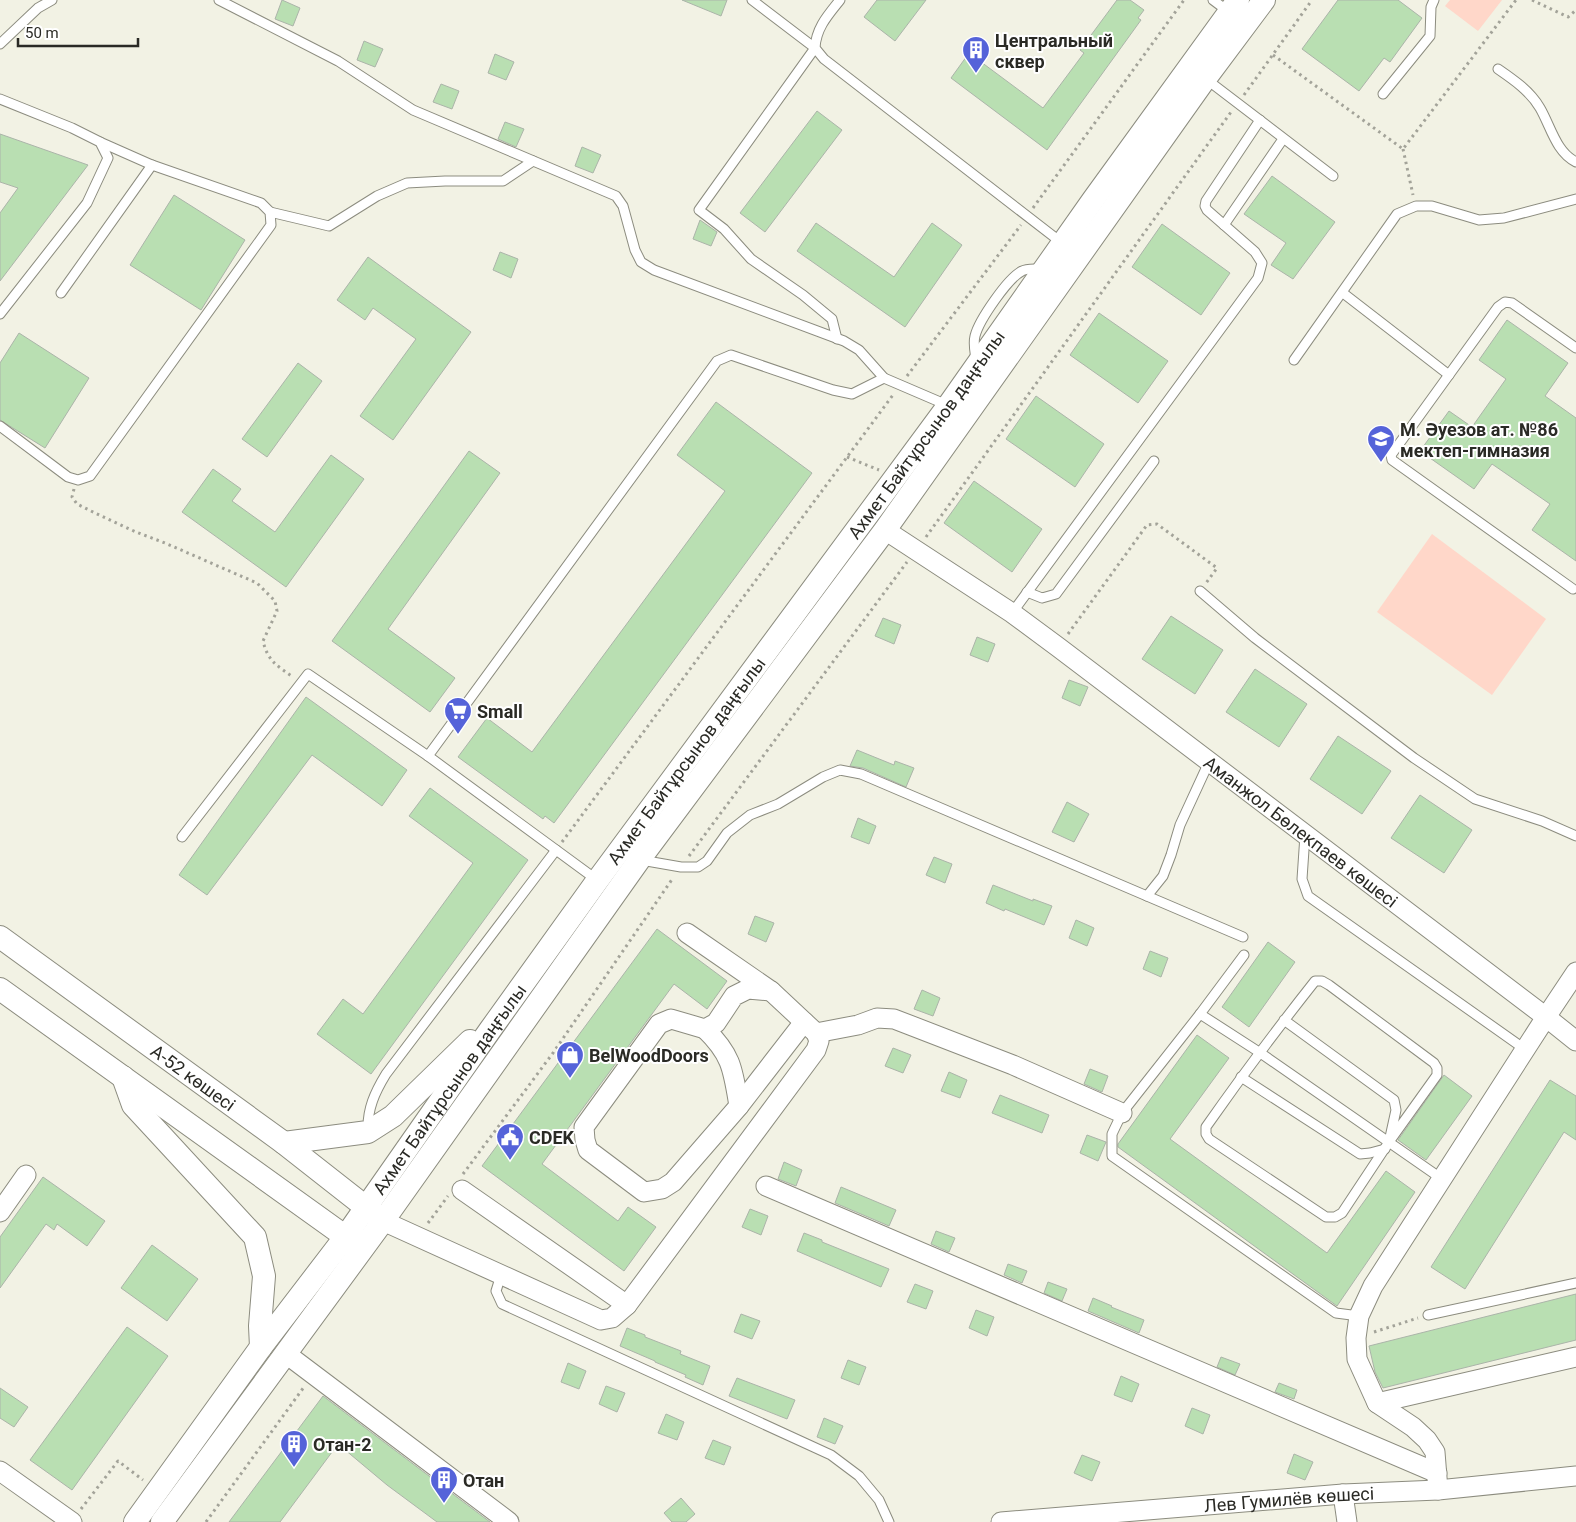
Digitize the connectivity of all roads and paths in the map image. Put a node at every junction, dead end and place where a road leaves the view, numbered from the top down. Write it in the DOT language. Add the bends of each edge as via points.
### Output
graph roads {
  1 [pos="52,0"];
  2 [pos="219,0"];
  3 [pos="752,0"];
  4 [pos="840,0"];
  5 [pos="1184,0"];
  6 [pos="1264,0"];
  7 [pos="1312,0"];
  8 [pos="1434,0"];
  9 [pos="1532,0"];
  10 [pos="1227,4"];
  11 [pos="1576,10"];
  12 [pos="0,44"];
  13 [pos="816,48"];
  14 [pos="1498,69"];
  15 [pos="1205,79"];
  16 [pos="1383,94"];
  17 [pos="0,99"];
  18 [pos="1237,103"];
  19 [pos="1260,120"];
  20 [pos="1284,139"];
  21 [pos="100,142"];
  22 [pos="1403,149"];
  23 [pos="534,161"];
  24 [pos="1576,162"];
  25 [pos="152,165"];
  26 [pos="1333,176"];
  27 [pos="1576,199"];
  28 [pos="1102,206"];
  29 [pos="1416,206"];
  30 [pos="270,212"];
  31 [pos="1028,216"];
  32 [pos="1224,226"];
  33 [pos="1062,243"];
  34 [pos="61,293"];
  35 [pos="1343,293"];
  36 [pos="0,314"];
  37 [pos="837,339"];
  38 [pos="1576,348"];
  39 [pos="1294,360"];
  40 [pos="1449,375"];
  41 [pos="884,378"];
  42 [pos="900,385"];
  43 [pos="948,406"];
  44 [pos="0,426"];
  45 [pos="847,457"];
  46 [pos="1154,461"];
  47 [pos="895,477"];
  48 [pos="78,480"];
  49 [pos="885,530"];
  50 [pos="916,551"];
  51 [pos="1575,588"];
  52 [pos="1200,591"];
  53 [pos="1027,592"];
  54 [pos="1012,613"];
  55 [pos="1058,647"];
  56 [pos="302,683"];
  57 [pos="428,756"];
  58 [pos="1209,762"];
  59 [pos="1305,835"];
  60 [pos="1576,836"];
  61 [pos="182,838"];
  62 [pos="556,850"];
  63 [pos="639,860"];
  64 [pos="681,867"];
  65 [pos="597,881"];
  66 [pos="1148,896"];
  67 [pos="687,933"];
  68 [pos="1242,937"];
  69 [pos="0,938"];
  70 [pos="1244,955"];
  71 [pos="1576,972"];
  72 [pos="0,989"];
  73 [pos="771,991"];
  74 [pos="1200,1014"];
  75 [pos="1546,1017"];
  76 [pos="1284,1020"];
  77 [pos="810,1028"];
  78 [pos="705,1029"];
  79 [pos="490,1030"];
  80 [pos="1576,1041"];
  81 [pos="1526,1050"];
  82 [pos="1259,1052"];
  83 [pos="123,1077"];
  84 [pos="1241,1077"];
  85 [pos="739,1106"];
  86 [pos="1122,1113"];
  87 [pos="368,1132"];
  88 [pos="284,1143"];
  89 [pos="1387,1145"];
  90 [pos="26,1175"];
  91 [pos="1442,1179"];
  92 [pos="458,1186"];
  93 [pos="766,1186"];
  94 [pos="0,1212"];
  95 [pos="375,1214"];
  96 [pos="418,1236"];
  97 [pos="354,1243"];
  98 [pos="501,1275"];
  99 [pos="1576,1284"];
  100 [pos="626,1305"];
  101 [pos="1428,1315"];
  102 [pos="1359,1316"];
  103 [pos="1356,1338"];
  104 [pos="261,1347"];
  105 [pos="285,1353"];
  106 [pos="1576,1356"];
  107 [pos="313,1374"];
  108 [pos="1377,1404"];
  109 [pos="0,1472"];
  110 [pos="1576,1476"];
  111 [pos="1437,1482"];
  112 [pos="157,1490"];
  113 [pos="1343,1494"];
  114 [pos="1180,1514"];
  115 [pos="72,1522"];
  116 [pos="134,1522"];
  117 [pos="162,1522"];
  118 [pos="206,1522"];
  119 [pos="509,1522"];
  120 [pos="889,1522"];
  121 [pos="1001,1522"];
  122 [pos="1347,1522"];
  1 -- 12 [label="lane" via="38,8"];
  2 -- 23 [label="lane" via="338,61 413,110"];
  3 -- 13 [label="lane"];
  4 -- 13 [label="lane" via="820,26"];
  5 -- 31 [label="path"];
  6 -- 15 [label="street, Ахмет Байтұрсынов даңғылы"];
  7 -- 18 [label="path"];
  8 -- 16 [label="lane" via="1430,36"];
  9 -- 11 [label="path" via="1568,17"];
  10 -- 28 [label="street, Ахмет Байтұрсынов даңғылы"];
  13 -- 31 [label="lane" via="824,59"];
  13 -- 37 [label="lane" via="699,210 724,229 751,259 832,319"];
  14 -- 24 [label="lane" via="1522,86 1540,107 1563,152"];
  15 -- 18 [label="lane"];
  15 -- 28 [label="street, Ахмет Байтұрсынов даңғылы"];
  17 -- 21 [label="lane"];
  18 -- 19 [label="lane"];
  18 -- 50 [label="path"];
  19 -- 20 [label="lane"];
  19 -- 32 [label="lane" via="1206,201 1207,210"];
  20 -- 26 [label="lane"];
  20 -- 32 [label="lane"];
  21 -- 25 [label="lane"];
  21 -- 36 [label="lane" via="108,158 87,203"];
  22 -- 29 [label="path"];
  23 -- 30 [label="lane" via="503,181 406,183 377,196 329,226"];
  23 -- 37 [label="lane" via="616,196 623,206 641,262 654,270"];
  25 -- 30 [label="lane" via="261,203"];
  25 -- 34 [label="lane"];
  27 -- 29 [label="lane" via="1504,218 1479,220 1432,206"];
  28 -- 33 [label="street, Ахмет Байтұрсынов даңғылы"];
  28 -- 49 [label="street, Ахмет Байтұрсынов даңғылы"];
  29 -- 35 [label="lane" via="1397,214"];
  30 -- 48 [label="lane" via="271,225 90,476"];
  31 -- 33 [label="lane"];
  31 -- 42 [label="path"];
  32 -- 53 [label="lane" via="1255,252 1262,263 1258,278"];
  33 -- 43 [label="street, Ахмет Байтұрсынов даңғылы"];
  35 -- 39 [label="lane"];
  35 -- 40 [label="lane"];
  37 -- 41 [label="lane" via="859,350"];
  38 -- 40 [label="lane" via="1512,303 1505,302 1498,307"];
  40 -- 51 [label="lane" via="1391,455 1392,460"];
  41 -- 42 [label="lane"];
  41 -- 57 [label="lane" via="852,394 730,355 717,362"];
  42 -- 43 [label="lane"];
  42 -- 45 [label="path"];
  43 -- 47 [label="street, Ахмет Байтұрсынов даңғылы"];
  44 -- 48 [label="lane" via="68,477"];
  45 -- 47 [label="path"];
  45 -- 62 [label="path"];
  46 -- 53 [label="lane" via="1056,594 1042,598"];
  47 -- 65 [label="street, Ахмет Байтұрсынов даңғылы"];
  48 -- 56 [label="path" via="72,497 77,504 257,582 275,601 277,611 263,641 266,655"];
  49 -- 50 [label="street, Аманжол Бөлекпаев көшесі"];
  49 -- 63 [label="street, Ахмет Байтұрсынов даңғылы"];
  50 -- 54 [label="street, Аманжол Бөлекпаев көшесі"];
  50 -- 64 [label="path"];
  52 -- 55 [label="path" via="1217,568 1157,524 1147,525"];
  52 -- 60 [label="lane" via="1254,638 1414,758 1475,799 1542,820"];
  53 -- 54 [label="lane"];
  54 -- 55 [label="street, Аманжол Бөлекпаев көшесі"];
  55 -- 58 [label="street, Аманжол Бөлекпаев көшесі"];
  56 -- 57 [label="lane" via="308,674"];
  56 -- 61 [label="lane"];
  57 -- 62 [label="lane"];
  58 -- 59 [label="street, Аманжол Бөлекпаев көшесі"];
  58 -- 66 [label="lane" via="1180,825 1163,876"];
  59 -- 75 [label="street, Аманжол Бөлекпаев көшесі"];
  59 -- 81 [label="lane" via="1302,878 1308,896"];
  62 -- 65 [label="lane"];
  62 -- 87 [label="lane" via="386,1074 374,1093 367,1118"];
  63 -- 64 [label="lane"];
  63 -- 95 [label="street, Ахмет Байтұрсынов даңғылы"];
  64 -- 66 [label="lane" via="698,867 707,861 727,833 750,815 778,804 840,770 861,774"];
  64 -- 92 [label="path"];
  65 -- 79 [label="street, Ахмет Байтұрсынов даңғылы"];
  66 -- 68 [label="lane"];
  67 -- 73 [label="street"];
  69 -- 88 [label="street, А-52 көшесі"];
  70 -- 74 [label="lane"];
  71 -- 75 [label="street"];
  72 -- 83 [label="street"];
  73 -- 77 [label="street"];
  73 -- 78 [label="street" via="748,989 734,996 716,1023"];
  74 -- 82 [label="lane"];
  74 -- 86 [label="lane"];
  75 -- 80 [label="street, Аманжол Бөлекпаев көшесі"];
  75 -- 81 [label="street"];
  76 -- 82 [label="lane"];
  76 -- 89 [label="lane" via="1394,1100 1396,1110"];
  76 -- 89 [label="lane" via="1314,981 1322,981 1434,1063 1437,1075"];
  77 -- 85 [label="street"];
  77 -- 86 [label="street" via="858,1025 877,1018 894,1019 1013,1065"];
  77 -- 100 [label="street" via="819,1041 816,1050"];
  78 -- 85 [label="street" via="729,1059"];
  78 -- 85 [label="street" via="671,1019 659,1024 584,1127 588,1150 644,1192 662,1189 673,1182"];
  79 -- 87 [label="street" via="472,1039 393,1116"];
  79 -- 95 [label="street, Ахмет Байтұрсынов даңғылы"];
  81 -- 91 [label="street"];
  82 -- 84 [label="lane"];
  82 -- 89 [label="lane"];
  83 -- 97 [label="street"];
  83 -- 104 [label="street" via="133,1105 255,1237 264,1276"];
  84 -- 89 [label="lane" via="1360,1154"];
  84 -- 89 [label="lane" via="1206,1127 1209,1139 1326,1217 1342,1213"];
  86 -- 102 [label="lane" via="1112,1134 1112,1156 1336,1313"];
  87 -- 88 [label="street"];
  88 -- 95 [label="street, А-52 көшесі"];
  89 -- 91 [label="lane"];
  90 -- 94 [label="street"];
  91 -- 102 [label="street" via="1373,1286"];
  92 -- 96 [label="path"];
  92 -- 100 [label="street"];
  93 -- 111 [label="street"];
  95 -- 96 [label="street"];
  95 -- 97 [label="street, Ахмет Байтұрсынов даңғылы"];
  96 -- 98 [label="street"];
  97 -- 104 [label="street, Ахмет Байтұрсынов даңғылы"];
  97 -- 105 [label="street, Ахмет Байтұрсынов даңғылы"];
  98 -- 100 [label="street" via="600,1320 612,1318"];
  98 -- 120 [label="lane" via="496,1292 502,1304 831,1455 859,1476 879,1500"];
  99 -- 101 [label="lane"];
  101 -- 103 [label="path"];
  102 -- 103 [label="street"];
  103 -- 108 [label="street" via="1357,1359"];
  104 -- 112 [label="street, Ахмет Байтұрсынов даңғылы"];
  105 -- 107 [label="street"];
  105 -- 117 [label="street, Ахмет Байтұрсынов даңғылы"];
  106 -- 108 [label="street"];
  107 -- 118 [label="path"];
  107 -- 119 [label="street"];
  108 -- 111 [label="street" via="1427,1440 1434,1452"];
  109 -- 115 [label="street"];
  110 -- 111 [label="street, Лев Гумилёв көшесі"];
  111 -- 113 [label="street, Лев Гумилёв көшесі"];
  112 -- 115 [label="path" via="118,1461"];
  112 -- 116 [label="street, Ахмет Байтұрсынов даңғылы"];
  113 -- 114 [label="street, Лев Гумилёв көшесі"];
  113 -- 122 [label="street"];
  114 -- 121 [label="street, Лев Гумилёв көшесі"];
}
